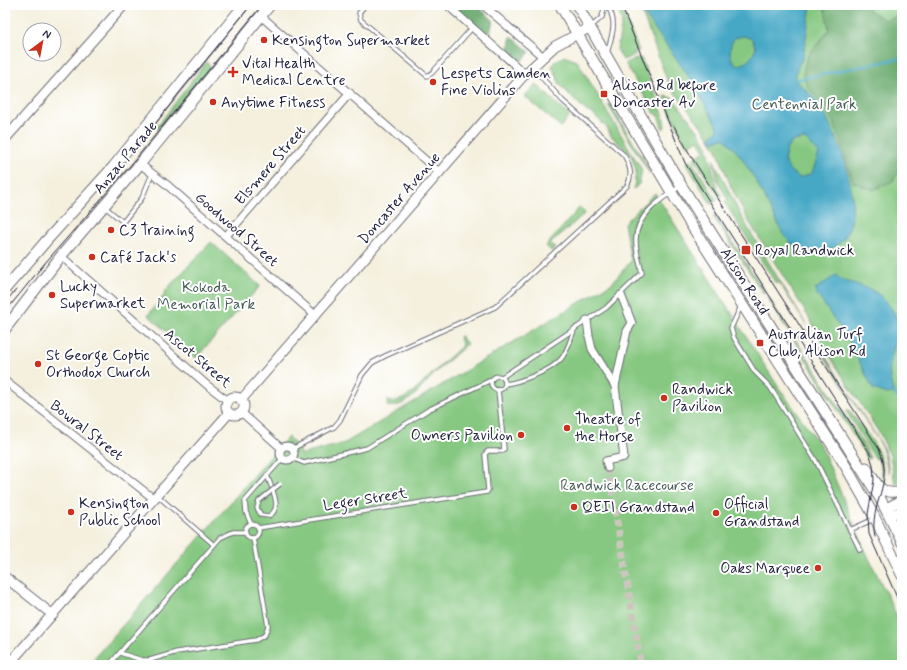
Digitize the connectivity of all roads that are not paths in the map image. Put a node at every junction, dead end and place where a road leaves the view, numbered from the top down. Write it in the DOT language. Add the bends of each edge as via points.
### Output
graph roads {
  1 [pos="124,5"];
  2 [pos="244,5"];
  3 [pos="270,5"];
  4 [pos="365,5"];
  5 [pos="447,5"];
  6 [pos="560,5"];
  7 [pos="577,5"];
  8 [pos="606,5"];
  9 [pos="488,7"];
  10 [pos="261,16"];
  11 [pos="472,28"];
  12 [pos="589,28"];
  13 [pos="576,34"];
  14 [pos="542,56"];
  15 [pos="606,58"];
  16 [pos="529,70"];
  17 [pos="350,94"];
  18 [pos="5,139"];
  19 [pos="140,164"];
  20 [pos="440,173"];
  21 [pos="152,174"];
  22 [pos="681,185"];
  23 [pos="671,192"];
  24 [pos="103,206"];
  25 [pos="226,236"];
  26 [pos="61,256"];
  27 [pos="5,289"];
  28 [pos="620,295"];
  29 [pos="742,303"];
  30 [pos="315,315"];
  31 [pos="587,320"];
  32 [pos="576,327"];
  33 [pos="5,329"];
  34 [pos="502,377"];
  35 [pos="491,380"];
  36 [pos="5,381"];
  37 [pos="505,384"];
  38 [pos="615,386"];
  39 [pos="498,390"];
  40 [pos="241,400"];
  41 [pos="228,401"];
  42 [pos="229,412"];
  43 [pos="241,412"];
  44 [pos="281,448"];
  45 [pos="292,449"];
  46 [pos="851,452"];
  47 [pos="292,458"];
  48 [pos="282,459"];
  49 [pos="608,468"];
  50 [pos="267,475"];
  51 [pos="280,484"];
  52 [pos="902,491"];
  53 [pos="156,497"];
  54 [pos="902,500"];
  55 [pos="888,511"];
  56 [pos="902,511"];
  57 [pos="875,518"];
  58 [pos="251,524"];
  59 [pos="258,528"];
  60 [pos="850,530"];
  61 [pos="246,532"];
  62 [pos="253,538"];
  63 [pos="902,542"];
  64 [pos="214,545"];
  65 [pos="860,550"];
  66 [pos="902,575"];
  67 [pos="5,576"];
  68 [pos="53,615"];
  69 [pos="120,653"];
  70 [pos="8,665"];
  71 [pos="109,665"];
  1 -- 18 [label="main road"];
  2 -- 27 [label="main road, Anzac Parade" via="114,166"];
  3 -- 10 [label="main road, Anzac Parade"];
  4 -- 11 [label="lane" via="359,13 361,20 427,76"];
  5 -- 11 [label="street"];
  6 -- 13 [label="main road, Alison Road"];
  7 -- 12 [label="main road, Alison Road"];
  8 -- 12 [label="lane" via="601,19"];
  8 -- 15 [label="lane" via="614,17"];
  9 -- 14 [label="street"];
  10 -- 17 [label="street"];
  10 -- 19 [label="main road, Anzac Parade"];
  11 -- 16 [label="street"];
  12 -- 13 [label="main road, Doncaster Avenue"];
  12 -- 15 [label="main road, Alison Road"];
  13 -- 14 [label="main road, Doncaster Avenue"];
  13 -- 23 [label="main road, Alison Road"];
  14 -- 16 [label="main road, Doncaster Avenue"];
  15 -- 22 [label="main road, Alison Road"];
  16 -- 20 [label="main road, Doncaster Avenue"];
  16 -- 45 [label="lane" via="624,155 630,166 628,186 495,307 372,364 362,375 336,425"];
  17 -- 20 [label="street"];
  17 -- 25 [label="street, Elsmere Street"];
  19 -- 21 [label="street, Goodwood Street"];
  19 -- 24 [label="main road, Anzac Parade"];
  20 -- 30 [label="main road, Doncaster Avenue"];
  21 -- 24 [label="lane" via="142,198 123,222"];
  21 -- 25 [label="street, Goodwood Street"];
  22 -- 23 [label="lane"];
  22 -- 46 [label="main road, Alison Road"];
  23 -- 28 [label="lane" via="648,212 638,226 636,242 642,273"];
  23 -- 29 [label="main road, Alison Road"];
  24 -- 26 [label="main road, Anzac Parade"];
  25 -- 30 [label="street, Goodwood Street"];
  26 -- 33 [label="main road, Anzac Parade"];
  26 -- 41 [label="street, Ascot Street"];
  28 -- 31 [label="lane"];
  28 -- 38 [label="street" via="632,323 627,331"];
  29 -- 57 [label="main road, Alison Road" via="841,458"];
  29 -- 60 [label="lane" via="731,328 734,338 755,372 770,387 816,461"];
  30 -- 40 [label="main road, Doncaster Avenue"];
  31 -- 32 [label="lane"];
  31 -- 38 [label="street" via="592,349"];
  32 -- 34 [label="lane"];
  32 -- 37 [label="lane" via="565,354 558,363 525,380"];
  34 -- 35 [label="lane" via="495,376"];
  34 -- 37 [label="lane"];
  35 -- 39 [label="lane" via="492,387"];
  35 -- 47 [label="lane" via="428,410 367,448 304,463"];
  36 -- 53 [label="street, Bowral Street"];
  37 -- 39 [label="lane"];
  38 -- 49 [label="street" via="624,457 606,462"];
  39 -- 59 [label="lane, Leger Street" via="504,448 502,451 486,452 488,491"];
  40 -- 41 [label="main road" via="236,398"];
  40 -- 43 [label="main road" via="244,405"];
  41 -- 42 [label="main road" via="226,406"];
  42 -- 43 [label="main road" via="236,415"];
  42 -- 53 [label="main road"];
  43 -- 44 [label="street"];
  44 -- 45 [label="street" via="287,446"];
  44 -- 48 [label="street" via="279,452"];
  45 -- 47 [label="street"];
  46 -- 52 [label="main road" via="867,468 881,489 890,493"];
  46 -- 55 [label="main road, Alison Road"];
  47 -- 48 [label="street"];
  48 -- 50 [label="lane"];
  50 -- 51 [label="lane, bridge" via="273,491 276,505 269,516 261,515 256,508 259,501"];
  50 -- 58 [label="lane" via="245,501"];
  53 -- 64 [label="lane"];
  53 -- 68 [label="main road"];
  54 -- 55 [label="main road"];
  55 -- 56 [label="main road"];
  55 -- 57 [label="main road"];
  55 -- 63 [label="main road, Alison Road"];
  57 -- 60 [label="lane"];
  57 -- 66 [label="main road, Alison Road"];
  58 -- 59 [label="lane"];
  58 -- 61 [label="lane" via="247,526"];
  59 -- 62 [label="lane" via="258,534"];
  60 -- 65 [label="lane"];
  61 -- 62 [label="lane"];
  61 -- 64 [label="lane" via="226,534"];
  62 -- 69 [label="lane" via="268,626 265,635 256,640 177,652 150,660"];
  64 -- 69 [label="lane"];
  67 -- 68 [label="main road"];
  68 -- 70 [label="main road"];
  69 -- 71 [label="lane"];
}
